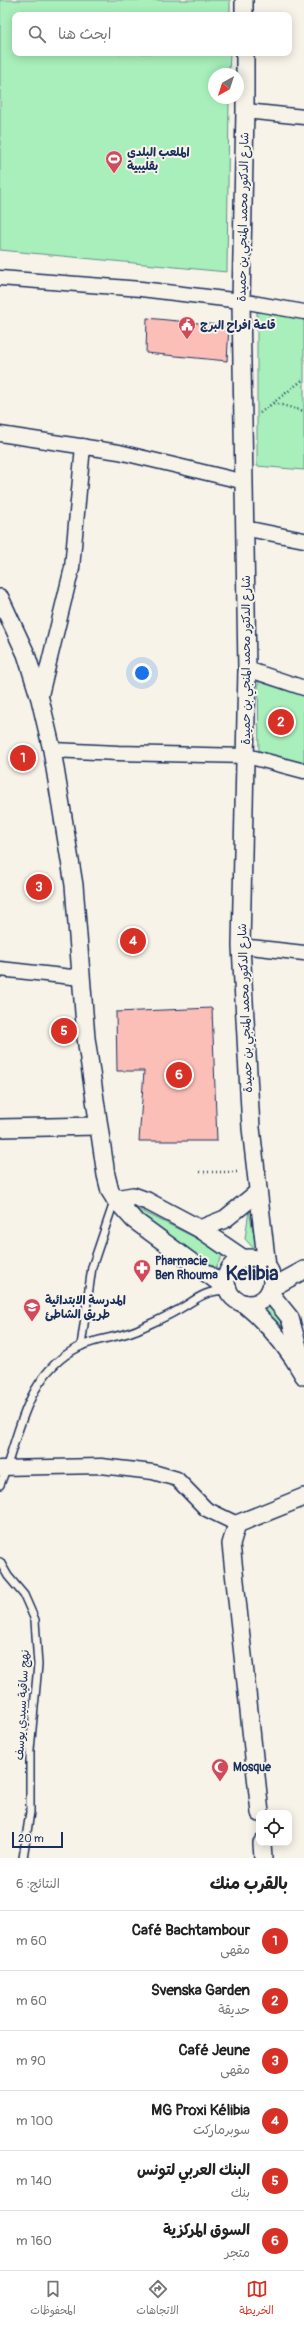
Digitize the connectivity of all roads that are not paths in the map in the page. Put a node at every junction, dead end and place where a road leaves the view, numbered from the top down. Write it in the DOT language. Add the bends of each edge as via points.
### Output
graph roads {
  1 [pos="244,0"];
  2 [pos="244,12"];
  3 [pos="245,56"];
  4 [pos="245,111"];
  5 [pos="304,117"];
  6 [pos="0,278"];
  7 [pos="241,301"];
  8 [pos="304,312"];
  9 [pos="0,434"];
  10 [pos="83,446"];
  11 [pos="245,482"];
  12 [pos="244,528"];
  13 [pos="304,540"];
  14 [pos="0,598"];
  15 [pos="247,669"];
  16 [pos="304,688"];
  17 [pos="40,699"];
  18 [pos="52,750"];
  19 [pos="247,756"];
  20 [pos="304,771"];
  21 [pos="240,946"];
  22 [pos="304,952"];
  23 [pos="0,969"];
  24 [pos="81,978"];
  25 [pos="98,1126"];
  26 [pos="0,1128"];
  27 [pos="257,1193"];
  28 [pos="115,1199"];
  29 [pos="200,1229"];
  30 [pos="244,1259"];
  31 [pos="304,1262"];
  32 [pos="268,1269"];
  33 [pos="304,1270"];
  34 [pos="228,1289"];
  35 [pos="270,1290"];
  36 [pos="243,1303"];
  37 [pos="81,1346"];
  38 [pos="304,1371"];
  39 [pos="304,1376"];
  40 [pos="4,1468"];
  41 [pos="0,1485"];
  42 [pos="304,1497"];
  43 [pos="237,1524"];
  44 [pos="0,1562"];
  45 [pos="260,1810"];
  46 [pos="262,1846"];
  47 [pos="23,1858"];
  48 [pos="263,1858"];
  1 -- 2 [label="street"];
  3 -- 4 [label="street, شارع الدكتور محمد المنجي بن حميدة"];
  4 -- 5 [label="street"];
  4 -- 7 [label="street, شارع الدكتور محمد المنجي بن حميدة"];
  6 -- 7 [label="street" via="141,289"];
  7 -- 8 [label="street"];
  7 -- 11 [label="street, شارع الدكتور محمد المنجي بن حميدة"];
  9 -- 10 [label="street"];
  10 -- 11 [label="street"];
  10 -- 17 [label="street" via="72,568"];
  11 -- 12 [label="street, شارع الدكتور محمد المنجي بن حميدة"];
  12 -- 13 [label="street"];
  12 -- 15 [label="street, شارع الدكتور محمد المنجي بن حميدة"];
  14 -- 17 [label="street" via="26,654"];
  15 -- 16 [label="street"];
  15 -- 19 [label="street, شارع الدكتور محمد المنجي بن حميدة"];
  17 -- 18 [label="street"];
  18 -- 19 [label="street"];
  18 -- 24 [label="street" via="74,885"];
  19 -- 20 [label="street"];
  19 -- 21 [label="street, شارع الدكتور محمد المنجي بن حميدة"];
  21 -- 22 [label="street"];
  21 -- 27 [label="street, شارع الدكتور محمد المنجي بن حميدة"];
  23 -- 24 [label="street"];
  24 -- 25 [label="street"];
  25 -- 26 [label="street"];
  25 -- 28 [label="street" via="106,1178"];
  27 -- 29 [label="street" via="225,1219"];
  27 -- 32 [label="street, شارع الدكتور محمد المنجي بن حميدة"];
  28 -- 29 [label="street" via="133,1196 140,1198"];
  28 -- 34 [label="street" via="134,1220"];
  28 -- 37 [label="lane" via="92,1267"];
  29 -- 30 [label="street"];
  30 -- 32 [label="street" via="259,1261"];
  30 -- 34 [label="street" via="232,1267 228,1274"];
  31 -- 32 [label="street"];
  32 -- 35 [label="street" via="272,1279"];
  33 -- 35 [label="street"];
  34 -- 36 [label="street" via="234,1298"];
  34 -- 37 [label="lane" via="199,1296 131,1334"];
  35 -- 36 [label="street" via="261,1301"];
  35 -- 38 [label="street" via="290,1318"];
  36 -- 39 [label="street" via="272,1328"];
  37 -- 40 [label="lane" via="42,1377 24,1409"];
  40 -- 41 [label="lane"];
  40 -- 43 [label="street" via="101,1466 153,1472 177,1479 206,1509"];
  42 -- 43 [label="street"];
  43 -- 45 [label="street" via="231,1544"];
  44 -- 47 [label="lane, نهج ساقية سيدي يوسف" via="24,1595 35,1620 38,1665 30,1750 30,1812"];
  46 -- 48 [label="street"];
}
